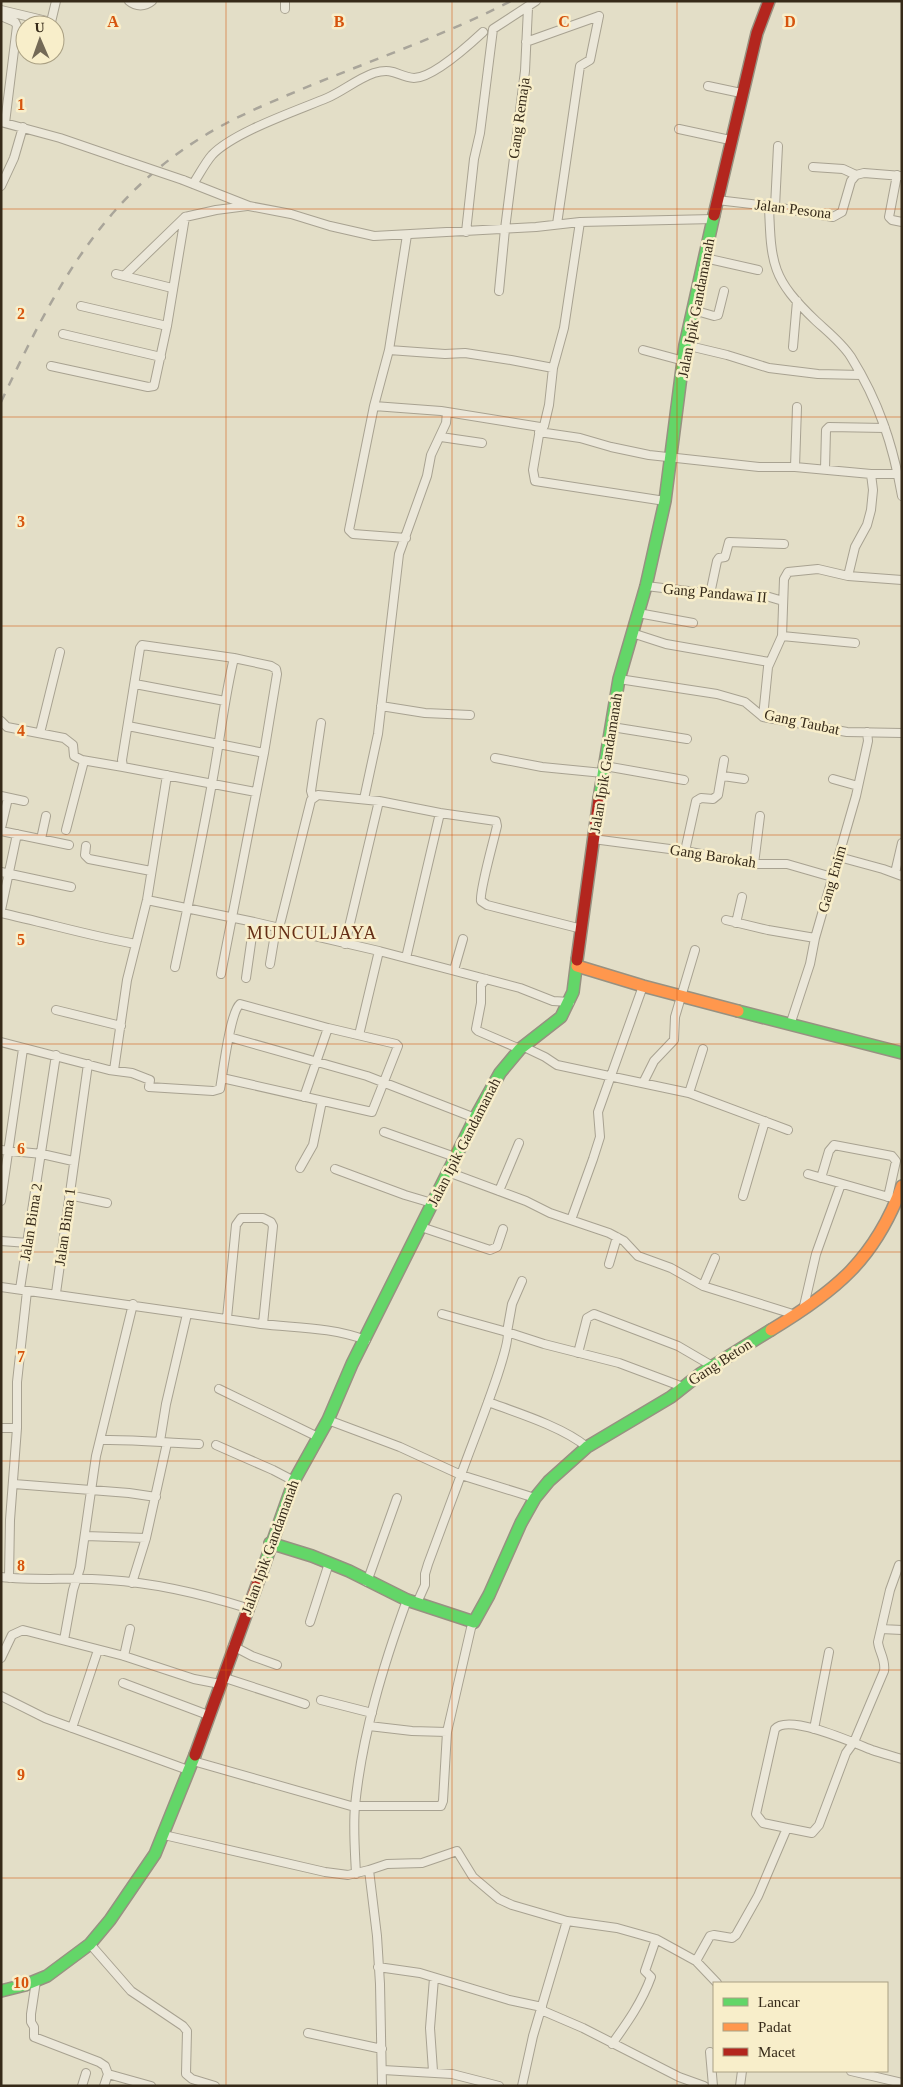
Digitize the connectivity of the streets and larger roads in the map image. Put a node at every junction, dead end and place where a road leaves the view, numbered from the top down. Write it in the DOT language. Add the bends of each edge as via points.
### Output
graph roads {
  1 [pos="56,1"];
  2 [pos="130,1"];
  3 [pos="152,1"];
  4 [pos="536,1"];
  5 [pos="769,1"];
  6 [pos="528,8"];
  7 [pos="1,10"];
  8 [pos="1,16"];
  9 [pos="483,32"];
  10 [pos="526,42"];
  11 [pos="708,86"];
  12 [pos="741,93"];
  13 [pos="3,122"];
  14 [pos="24,127"];
  15 [pos="678,129"];
  16 [pos="730,140"];
  17 [pos="778,146"];
  18 [pos="813,168"];
  19 [pos="856,175"];
  20 [pos="899,176"];
  21 [pos="193,184"];
  22 [pos="1,186"];
  23 [pos="717,200"];
  24 [pos="249,206"];
  25 [pos="772,207"];
  26 [pos="185,217"];
  27 [pos="714,219"];
  28 [pos="580,222"];
  29 [pos="902,222"];
  30 [pos="558,224"];
  31 [pos="505,229"];
  32 [pos="466,232"];
  33 [pos="407,235"];
  34 [pos="705,258"];
  35 [pos="758,270"];
  36 [pos="172,288"];
  37 [pos="500,291"];
  38 [pos="724,291"];
  39 [pos="797,301"];
  40 [pos="80,306"];
  41 [pos="693,310"];
  42 [pos="168,326"];
  43 [pos="63,334"];
  44 [pos="685,345"];
  45 [pos="793,347"];
  46 [pos="389,350"];
  47 [pos="644,350"];
  48 [pos="162,357"];
  49 [pos="684,361"];
  50 [pos="51,366"];
  51 [pos="552,368"];
  52 [pos="861,375"];
  53 [pos="374,406"];
  54 [pos="797,407"];
  55 [pos="447,412"];
  56 [pos="885,428"];
  57 [pos="539,430"];
  58 [pos="440,437"];
  59 [pos="482,443"];
  60 [pos="670,457"];
  61 [pos="796,467"];
  62 [pos="825,469"];
  63 [pos="871,474"];
  64 [pos="896,474"];
  65 [pos="902,496"];
  66 [pos="665,502"];
  67 [pos="406,538"];
  68 [pos="784,544"];
  69 [pos="848,576"];
  70 [pos="902,580"];
  71 [pos="646,586"];
  72 [pos="710,594"];
  73 [pos="783,601"];
  74 [pos="638,613"];
  75 [pos="693,623"];
  76 [pos="632,633"];
  77 [pos="782,636"];
  78 [pos="855,643"];
  79 [pos="60,652"];
  80 [pos="234,658"];
  81 [pos="769,662"];
  82 [pos="619,678"];
  83 [pos="135,684"];
  84 [pos="225,701"];
  85 [pos="381,706"];
  86 [pos="470,716"];
  87 [pos="763,717"];
  88 [pos="2,723"];
  89 [pos="321,723"];
  90 [pos="128,726"];
  91 [pos="612,727"];
  92 [pos="867,732"];
  93 [pos="40,733"];
  94 [pos="902,733"];
  95 [pos="687,738"];
  96 [pos="218,744"];
  97 [pos="264,753"];
  98 [pos="495,758"];
  99 [pos="84,760"];
  100 [pos="724,760"];
  101 [pos="123,767"];
  102 [pos="604,769"];
  103 [pos="167,775"];
  104 [pos="723,776"];
  105 [pos="744,779"];
  106 [pos="833,779"];
  107 [pos="684,780"];
  108 [pos="212,783"];
  109 [pos="858,786"];
  110 [pos="256,792"];
  111 [pos="4,797"];
  112 [pos="313,798"];
  113 [pos="364,799"];
  114 [pos="24,801"];
  115 [pos="379,801"];
  116 [pos="440,813"];
  117 [pos="46,816"];
  118 [pos="760,816"];
  119 [pos="1,829"];
  120 [pos="66,830"];
  121 [pos="17,834"];
  122 [pos="41,839"];
  123 [pos="593,840"];
  124 [pos="902,843"];
  125 [pos="69,845"];
  126 [pos="86,846"];
  127 [pos="685,851"];
  128 [pos="839,857"];
  129 [pos="754,864"];
  130 [pos="151,871"];
  131 [pos="5,873"];
  132 [pos="898,875"];
  133 [pos="832,877"];
  134 [pos="71,887"];
  135 [pos="742,898"];
  136 [pos="147,900"];
  137 [pos="187,909"];
  138 [pos="1,912"];
  139 [pos="232,917"];
  140 [pos="726,920"];
  141 [pos="254,922"];
  142 [pos="736,923"];
  143 [pos="279,928"];
  144 [pos="582,929"];
  145 [pos="815,938"];
  146 [pos="463,939"];
  147 [pos="136,944"];
  148 [pos="345,944"];
  149 [pos="695,950"];
  150 [pos="379,951"];
  151 [pos="406,958"];
  152 [pos="270,964"];
  153 [pos="577,966"];
  154 [pos="175,967"];
  155 [pos="454,970"];
  156 [pos="221,974"];
  157 [pos="246,978"];
  158 [pos="486,979"];
  159 [pos="643,986"];
  160 [pos="681,996"];
  161 [pos="570,1002"];
  162 [pos="56,1010"];
  163 [pos="790,1024"];
  164 [pos="122,1026"];
  165 [pos="328,1028"];
  166 [pos="359,1035"];
  167 [pos="229,1037"];
  168 [pos="1,1042"];
  169 [pos="522,1048"];
  170 [pos="22,1049"];
  171 [pos="703,1049"];
  172 [pos="902,1053"];
  173 [pos="56,1056"];
  174 [pos="316,1060"];
  175 [pos="88,1064"];
  176 [pos="114,1070"];
  177 [pos="610,1076"];
  178 [pos="222,1078"];
  179 [pos="383,1082"];
  180 [pos="643,1083"];
  181 [pos="689,1093"];
  182 [pos="304,1097"];
  183 [pos="322,1101"];
  184 [pos="474,1118"];
  185 [pos="765,1121"];
  186 [pos="788,1130"];
  187 [pos="384,1132"];
  188 [pos="518,1142"];
  189 [pos="4,1151"];
  190 [pos="42,1154"];
  191 [pos="455,1157"];
  192 [pos="73,1161"];
  193 [pos="300,1168"];
  194 [pos="335,1169"];
  195 [pos="448,1172"];
  196 [pos="808,1174"];
  197 [pos="821,1178"];
  198 [pos="841,1184"];
  199 [pos="902,1186"];
  200 [pos="499,1191"];
  201 [pos="70,1195"];
  202 [pos="743,1196"];
  203 [pos="893,1199"];
  204 [pos="1,1201"];
  205 [pos="107,1203"];
  206 [pos="432,1203"];
  207 [pos="571,1220"];
  208 [pos="421,1227"];
  209 [pos="502,1229"];
  210 [pos="617,1237"];
  211 [pos="1,1241"];
  212 [pos="28,1243"];
  213 [pos="716,1258"];
  214 [pos="610,1264"];
  215 [pos="522,1281"];
  216 [pos="703,1286"];
  217 [pos="1,1287"];
  218 [pos="23,1290"];
  219 [pos="56,1293"];
  220 [pos="133,1304"];
  221 [pos="804,1306"];
  222 [pos="187,1314"];
  223 [pos="442,1314"];
  224 [pos="796,1314"];
  225 [pos="227,1318"];
  226 [pos="262,1324"];
  227 [pos="507,1332"];
  228 [pos="366,1340"];
  229 [pos="578,1353"];
  230 [pos="714,1367"];
  231 [pos="682,1388"];
  232 [pos="219,1389"];
  233 [pos="488,1402"];
  234 [pos="328,1420"];
  235 [pos="1,1428"];
  236 [pos="17,1428"];
  237 [pos="318,1437"];
  238 [pos="100,1440"];
  239 [pos="164,1442"];
  240 [pos="199,1444"];
  241 [pos="216,1445"];
  242 [pos="587,1447"];
  243 [pos="461,1475"];
  244 [pos="294,1481"];
  245 [pos="14,1484"];
  246 [pos="90,1491"];
  247 [pos="156,1498"];
  248 [pos="397,1498"];
  249 [pos="535,1498"];
  250 [pos="85,1536"];
  251 [pos="146,1538"];
  252 [pos="270,1542"];
  253 [pos="329,1563"];
  254 [pos="899,1565"];
  255 [pos="5,1577"];
  256 [pos="77,1580"];
  257 [pos="367,1582"];
  258 [pos="132,1583"];
  259 [pos="412,1601"];
  260 [pos="248,1608"];
  261 [pos="310,1622"];
  262 [pos="474,1622"];
  263 [pos="130,1629"];
  264 [pos="881,1629"];
  265 [pos="902,1630"];
  266 [pos="64,1640"];
  267 [pos="234,1646"];
  268 [pos="98,1650"];
  269 [pos="829,1652"];
  270 [pos="124,1656"];
  271 [pos="1,1658"];
  272 [pos="277,1665"];
  273 [pos="221,1681"];
  274 [pos="123,1683"];
  275 [pos="1,1696"];
  276 [pos="321,1700"];
  277 [pos="305,1704"];
  278 [pos="372,1712"];
  279 [pos="208,1715"];
  280 [pos="369,1726"];
  281 [pos="72,1728"];
  282 [pos="814,1729"];
  283 [pos="447,1732"];
  284 [pos="854,1742"];
  285 [pos="902,1759"];
  286 [pos="190,1765"];
  287 [pos="355,1807"];
  288 [pos="787,1828"];
  289 [pos="164,1835"];
  290 [pos="368,1870"];
  291 [pos="356,1874"];
  292 [pos="566,1925"];
  293 [pos="90,1944"];
  294 [pos="654,1945"];
  295 [pos="696,1961"];
  296 [pos="378,1967"];
  297 [pos="434,1978"];
  298 [pos="36,1981"];
  299 [pos="716,1982"];
  300 [pos="1,1991"];
  301 [pos="541,2009"];
  302 [pos="308,2033"];
  303 [pos="612,2044"];
  304 [pos="382,2049"];
  305 [pos="710,2052"];
  306 [pos="383,2070"];
  307 [pos="433,2072"];
  308 [pos="742,2072"];
  309 [pos="855,2072"];
  310 [pos="86,2073"];
  311 [pos="108,2074"];
  312 [pos="902,2083"];
  313 [pos="82,2086"];
  314 [pos="104,2086"];
  315 [pos="151,2086"];
  316 [pos="215,2086"];
  317 [pos="382,2086"];
  318 [pos="500,2086"];
  319 [pos="522,2086"];
  320 [pos="704,2086"];
  321 [pos="713,2086"];
  322 [pos="740,2086"];
  1 -- 7 [label="street" via="51,22"];
  2 -- 3 [label="street" via="139,6"];
  4 -- 6 [label="street"];
  5 -- 12 [label="street, Jalan Ipik Gandamanah"];
  6 -- 10 [label="street, Gang Remaja"];
  6 -- 32 [label="street" via="493,29"];
  8 -- 13 [label="street" via="17,26"];
  9 -- 21 [label="street" via="456,56 422,76 414,78 387,70 373,74 232,141 212,155"];
  10 -- 30 [label="street" via="599,16 590,60 580,66"];
  10 -- 31 [label="street, Gang Remaja"];
  11 -- 12 [label="street"];
  12 -- 16 [label="street, Jalan Ipik Gandamanah"];
  13 -- 14 [label="street"];
  14 -- 21 [label="street, bridge"];
  14 -- 22 [label="street"];
  15 -- 16 [label="street"];
  16 -- 23 [label="street, Jalan Ipik Gandamanah"];
  17 -- 25 [label="street"];
  18 -- 19 [label="street" via="843,169"];
  19 -- 20 [label="street"];
  19 -- 25 [label="street, Jalan Pesona" via="851,181 842,212 837,216"];
  20 -- 29 [label="street" via="889,214 892,220"];
  21 -- 24 [label="street"];
  23 -- 25 [label="street, Jalan Pesona"];
  23 -- 27 [label="street, Jalan Ipik Gandamanah"];
  24 -- 26 [label="street"];
  24 -- 33 [label="street" via="374,236"];
  25 -- 39 [label="street" via="774,265 784,286"];
  26 -- 36 [label="street"];
  26 -- 36 [label="street" via="120,274"];
  27 -- 28 [label="street"];
  27 -- 34 [label="street, Jalan Ipik Gandamanah"];
  28 -- 30 [label="street"];
  28 -- 51 [label="street" via="564,328"];
  30 -- 31 [label="street"];
  31 -- 32 [label="street"];
  31 -- 37 [label="street, Gang Remaja"];
  32 -- 33 [label="street"];
  33 -- 46 [label="street"];
  34 -- 35 [label="street"];
  34 -- 41 [label="street, Jalan Ipik Gandamanah"];
  36 -- 42 [label="street"];
  38 -- 41 [label="street" via="718,315"];
  39 -- 45 [label="street"];
  39 -- 52 [label="street" via="846,351"];
  40 -- 42 [label="street"];
  41 -- 44 [label="street, Jalan Ipik Gandamanah"];
  42 -- 48 [label="street"];
  43 -- 48 [label="street"];
  44 -- 49 [label="street, Jalan Ipik Gandamanah"];
  44 -- 52 [label="street" via="769,368"];
  46 -- 51 [label="street" via="465,353"];
  46 -- 53 [label="street"];
  47 -- 49 [label="street"];
  48 -- 50 [label="street" via="155,384 151,387"];
  49 -- 60 [label="street, Jalan Ipik Gandamanah"];
  51 -- 57 [label="street" via="546,424"];
  52 -- 56 [label="street"];
  53 -- 55 [label="street"];
  53 -- 67 [label="street" via="349,530 353,534"];
  54 -- 61 [label="street"];
  55 -- 57 [label="street"];
  55 -- 58 [label="street"];
  56 -- 62 [label="street" via="828,427"];
  56 -- 64 [label="street"];
  57 -- 60 [label="street"];
  57 -- 66 [label="street" via="533,470 536,481"];
  58 -- 59 [label="street"];
  58 -- 67 [label="street" via="431,455 428,476"];
  60 -- 61 [label="street" via="759,467"];
  60 -- 66 [label="street, Jalan Ipik Gandamanah"];
  61 -- 62 [label="street"];
  62 -- 63 [label="street"];
  63 -- 64 [label="street"];
  63 -- 69 [label="street" via="871,510 855,547"];
  64 -- 65 [label="street"];
  66 -- 71 [label="street, Jalan Ipik Gandamanah"];
  67 -- 85 [label="street" via="399,554"];
  68 -- 72 [label="street" via="729,542 725,557 717,561"];
  69 -- 70 [label="street"];
  69 -- 73 [label="street" via="818,569 788,572 784,579"];
  71 -- 72 [label="street, Gang Pandawa II"];
  71 -- 74 [label="street, Jalan Ipik Gandamanah"];
  72 -- 73 [label="street, Gang Pandawa II" via="766,596"];
  73 -- 77 [label="street"];
  74 -- 75 [label="street"];
  74 -- 76 [label="street, Jalan Ipik Gandamanah"];
  76 -- 81 [label="street" via="666,644"];
  76 -- 82 [label="street, Jalan Ipik Gandamanah"];
  77 -- 78 [label="street"];
  77 -- 81 [label="street"];
  79 -- 93 [label="street"];
  80 -- 83 [label="street" via="142,645"];
  80 -- 84 [label="street"];
  80 -- 97 [label="street" via="271,666 277,671"];
  81 -- 87 [label="street"];
  82 -- 87 [label="street, Gang Taubat" via="695,689 738,700 751,705"];
  82 -- 91 [label="street, Jalan Ipik Gandamanah"];
  83 -- 84 [label="street"];
  83 -- 90 [label="street"];
  84 -- 96 [label="street"];
  85 -- 86 [label="street"];
  85 -- 113 [label="street"];
  87 -- 92 [label="street, Gang Taubat" via="847,732"];
  88 -- 93 [label="street"];
  89 -- 112 [label="street" via="310,791"];
  90 -- 96 [label="street"];
  90 -- 101 [label="street"];
  91 -- 95 [label="street"];
  91 -- 102 [label="street, Jalan Ipik Gandamanah"];
  92 -- 94 [label="street, Gang Taubat"];
  92 -- 109 [label="street, Gang Enim"];
  93 -- 99 [label="street" via="69,740 74,756"];
  96 -- 97 [label="street"];
  96 -- 108 [label="street"];
  97 -- 110 [label="street"];
  98 -- 102 [label="street" via="542,767"];
  99 -- 101 [label="street"];
  99 -- 120 [label="street"];
  100 -- 104 [label="street"];
  101 -- 103 [label="street"];
  102 -- 107 [label="street"];
  102 -- 123 [label="street, Jalan Ipik Gandamanah"];
  103 -- 108 [label="street"];
  103 -- 130 [label="street"];
  104 -- 105 [label="street"];
  104 -- 127 [label="street" via="716,798 696,801"];
  106 -- 109 [label="street"];
  108 -- 110 [label="street"];
  108 -- 137 [label="street"];
  109 -- 128 [label="street, Gang Enim"];
  110 -- 139 [label="street"];
  111 -- 114 [label="street"];
  111 -- 119 [label="street"];
  112 -- 113 [label="street" via="318,795"];
  112 -- 143 [label="street"];
  113 -- 115 [label="street"];
  115 -- 116 [label="street"];
  115 -- 148 [label="street"];
  116 -- 144 [label="street" via="497,822 480,893 481,901"];
  116 -- 151 [label="street"];
  117 -- 122 [label="street"];
  118 -- 129 [label="street"];
  119 -- 121 [label="street"];
  121 -- 122 [label="street"];
  121 -- 131 [label="street"];
  122 -- 125 [label="street"];
  123 -- 127 [label="street, Gang Barokah"];
  123 -- 144 [label="street, Jalan Ipik Gandamanah"];
  124 -- 132 [label="street"];
  126 -- 130 [label="street" via="85,856 89,859"];
  127 -- 129 [label="street, Gang Barokah"];
  128 -- 132 [label="street"];
  128 -- 133 [label="street, Gang Enim"];
  129 -- 133 [label="street, Gang Barokah" via="787,864"];
  130 -- 136 [label="street"];
  131 -- 134 [label="street"];
  131 -- 138 [label="street"];
  133 -- 145 [label="street, Gang Enim"];
  135 -- 142 [label="street"];
  136 -- 137 [label="street"];
  136 -- 147 [label="street"];
  137 -- 139 [label="street"];
  137 -- 154 [label="street"];
  138 -- 147 [label="street"];
  139 -- 141 [label="street"];
  139 -- 156 [label="street"];
  140 -- 142 [label="street"];
  141 -- 143 [label="street"];
  141 -- 157 [label="street"];
  142 -- 145 [label="street"];
  143 -- 148 [label="street"];
  143 -- 152 [label="street"];
  144 -- 153 [label="street, Jalan Ipik Gandamanah"];
  145 -- 163 [label="street, Gang Enim"];
  146 -- 155 [label="street"];
  147 -- 164 [label="street" via="127,980"];
  148 -- 150 [label="street"];
  149 -- 160 [label="street"];
  150 -- 151 [label="street"];
  150 -- 166 [label="street"];
  151 -- 155 [label="street"];
  153 -- 159 [label="street"];
  153 -- 161 [label="street, Jalan Ipik Gandamanah"];
  155 -- 158 [label="street"];
  158 -- 161 [label="street" via="553,1001"];
  158 -- 169 [label="street" via="482,985 476,1029"];
  159 -- 160 [label="street"];
  159 -- 177 [label="street"];
  160 -- 163 [label="street"];
  160 -- 180 [label="street" via="674,1023 674,1040 654,1061"];
  161 -- 169 [label="street, Jalan Ipik Gandamanah" via="561,1017"];
  162 -- 164 [label="street"];
  163 -- 172 [label="street"];
  164 -- 176 [label="street"];
  165 -- 166 [label="street"];
  165 -- 167 [label="street" via="240,1004 236,1008"];
  165 -- 174 [label="street"];
  166 -- 179 [label="street" via="398,1046"];
  167 -- 174 [label="street"];
  167 -- 178 [label="street"];
  168 -- 170 [label="street"];
  169 -- 177 [label="street" via="545,1057 557,1066"];
  169 -- 184 [label="street, Jalan Ipik Gandamanah" via="500,1073"];
  170 -- 173 [label="street"];
  170 -- 189 [label="street"];
  171 -- 181 [label="street"];
  173 -- 175 [label="street"];
  173 -- 190 [label="street, Jalan Bima 2"];
  174 -- 179 [label="street"];
  174 -- 182 [label="street"];
  175 -- 176 [label="street"];
  175 -- 192 [label="street, Jalan Bima 1"];
  176 -- 178 [label="street" via="150,1080 149,1087 160,1089 218,1090"];
  177 -- 180 [label="street"];
  177 -- 207 [label="street" via="598,1112 600,1137 596,1152"];
  178 -- 182 [label="street"];
  179 -- 183 [label="street" via="372,1112"];
  179 -- 184 [label="street"];
  180 -- 181 [label="street"];
  181 -- 185 [label="street"];
  182 -- 183 [label="street"];
  183 -- 193 [label="street" via="313,1145"];
  184 -- 191 [label="street, Jalan Ipik Gandamanah"];
  185 -- 186 [label="street"];
  185 -- 202 [label="street"];
  187 -- 191 [label="street"];
  188 -- 200 [label="street"];
  189 -- 190 [label="street"];
  189 -- 204 [label="street"];
  190 -- 192 [label="street"];
  190 -- 212 [label="street, Jalan Bima 2"];
  191 -- 195 [label="street, Jalan Ipik Gandamanah"];
  192 -- 201 [label="street, Jalan Bima 1"];
  194 -- 206 [label="street"];
  195 -- 200 [label="street"];
  195 -- 206 [label="street, Jalan Ipik Gandamanah"];
  196 -- 197 [label="street"];
  197 -- 198 [label="street"];
  197 -- 203 [label="street" via="834,1145 892,1156 896,1161"];
  198 -- 203 [label="street"];
  198 -- 221 [label="street" via="816,1254"];
  199 -- 203 [label="street, Gang Beton"];
  200 -- 207 [label="street"];
  201 -- 205 [label="street"];
  201 -- 219 [label="street, Jalan Bima 1"];
  203 -- 221 [label="street, Gang Beton" via="884,1229 858,1266 829,1292"];
  206 -- 208 [label="street, Jalan Ipik Gandamanah"];
  207 -- 210 [label="street"];
  208 -- 209 [label="street" via="490,1250 497,1247"];
  208 -- 228 [label="street, Jalan Ipik Gandamanah"];
  210 -- 214 [label="street"];
  210 -- 216 [label="street" via="638,1256 671,1268"];
  211 -- 212 [label="street"];
  212 -- 218 [label="street, Jalan Bima 2"];
  213 -- 216 [label="street"];
  215 -- 227 [label="street" via="512,1304"];
  216 -- 224 [label="street"];
  217 -- 218 [label="street"];
  218 -- 219 [label="street"];
  218 -- 236 [label="street, Jalan Bima 2"];
  219 -- 220 [label="street"];
  220 -- 222 [label="street"];
  220 -- 238 [label="street"];
  221 -- 224 [label="street, Gang Beton"];
  222 -- 225 [label="street"];
  222 -- 239 [label="street" via="166,1404"];
  223 -- 227 [label="street"];
  224 -- 230 [label="street, Gang Beton"];
  225 -- 226 [label="street"];
  225 -- 226 [label="street" via="236,1225 240,1218 263,1218 273,1226"];
  226 -- 228 [label="street" via="340,1331"];
  227 -- 229 [label="street"];
  227 -- 233 [label="street" via="509,1341"];
  228 -- 234 [label="street, Jalan Ipik Gandamanah"];
  229 -- 230 [label="street" via="588,1318 594,1314 678,1346"];
  229 -- 231 [label="street" via="619,1363"];
  230 -- 231 [label="street, Gang Beton"];
  231 -- 242 [label="street, Gang Beton"];
  232 -- 237 [label="street"];
  233 -- 242 [label="street" via="555,1428"];
  233 -- 243 [label="street"];
  234 -- 237 [label="street, Jalan Ipik Gandamanah"];
  234 -- 243 [label="street" via="400,1447"];
  235 -- 236 [label="street"];
  236 -- 245 [label="street, Jalan Bima 2"];
  237 -- 244 [label="street, Jalan Ipik Gandamanah"];
  238 -- 239 [label="street"];
  238 -- 246 [label="street"];
  239 -- 240 [label="street"];
  239 -- 247 [label="street"];
  241 -- 244 [label="street"];
  242 -- 249 [label="street, Gang Beton"];
  243 -- 249 [label="street"];
  243 -- 259 [label="street" via="428,1564 425,1585"];
  244 -- 252 [label="street, Jalan Ipik Gandamanah"];
  245 -- 246 [label="street"];
  245 -- 255 [label="street, Jalan Bima 2"];
  246 -- 247 [label="street"];
  246 -- 250 [label="street"];
  247 -- 251 [label="street"];
  248 -- 257 [label="street"];
  249 -- 262 [label="street, Gang Beton"];
  250 -- 251 [label="street"];
  250 -- 256 [label="street"];
  251 -- 258 [label="street"];
  252 -- 253 [label="street"];
  252 -- 260 [label="street, Jalan Ipik Gandamanah"];
  253 -- 257 [label="street"];
  253 -- 261 [label="street"];
  254 -- 264 [label="street"];
  255 -- 256 [label="street"];
  256 -- 258 [label="street" via="108,1579"];
  256 -- 266 [label="street"];
  257 -- 259 [label="street"];
  258 -- 260 [label="street" via="207,1595"];
  259 -- 262 [label="street"];
  259 -- 278 [label="street" via="386,1657"];
  260 -- 267 [label="street, Jalan Ipik Gandamanah"];
  262 -- 283 [label="street"];
  263 -- 270 [label="street"];
  264 -- 265 [label="street"];
  264 -- 284 [label="street" via="878,1648 885,1664 884,1671"];
  266 -- 268 [label="street"];
  266 -- 271 [label="street" via="23,1630 12,1635"];
  267 -- 272 [label="street"];
  267 -- 273 [label="street, Jalan Ipik Gandamanah"];
  268 -- 270 [label="street"];
  268 -- 281 [label="street"];
  269 -- 282 [label="street"];
  270 -- 273 [label="street" via="194,1679"];
  273 -- 277 [label="street"];
  273 -- 279 [label="street, Jalan Ipik Gandamanah"];
  274 -- 279 [label="street"];
  275 -- 281 [label="street"];
  276 -- 278 [label="street"];
  278 -- 280 [label="street"];
  279 -- 286 [label="street, Jalan Ipik Gandamanah"];
  280 -- 283 [label="street"];
  280 -- 287 [label="street" via="363,1743"];
  281 -- 286 [label="street"];
  282 -- 284 [label="street"];
  282 -- 288 [label="street" via="784,1724 775,1729 756,1814 763,1823"];
  283 -- 287 [label="street" via="441,1806"];
  284 -- 285 [label="street"];
  284 -- 288 [label="street" via="846,1753 815,1832"];
  286 -- 287 [label="street"];
  286 -- 289 [label="street, Jalan Ipik Gandamanah"];
  287 -- 291 [label="street"];
  288 -- 295 [label="street" via="758,1896 736,1935 732,1938 710,1936"];
  289 -- 291 [label="street" via="303,1868"];
  289 -- 293 [label="street, Jalan Ipik Gandamanah" via="147,1867"];
  290 -- 291 [label="street"];
  290 -- 292 [label="street" via="382,1864 422,1863 456,1851 473,1877 499,1899"];
  290 -- 296 [label="street"];
  292 -- 294 [label="street" via="617,1928"];
  292 -- 301 [label="street"];
  293 -- 298 [label="street, Jalan Ipik Gandamanah"];
  293 -- 316 [label="street" via="131,1991 183,2026 187,2032 186,2074"];
  294 -- 295 [label="street"];
  294 -- 303 [label="street" via="645,1971 651,1977 648,1986"];
  295 -- 299 [label="street"];
  296 -- 297 [label="street"];
  296 -- 304 [label="street"];
  297 -- 301 [label="street"];
  297 -- 307 [label="street" via="430,2028"];
  298 -- 300 [label="street, Jalan Ipik Gandamanah"];
  298 -- 311 [label="street" via="30,2022 34,2036 99,2062"];
  301 -- 303 [label="street"];
  301 -- 319 [label="street"];
  302 -- 304 [label="street"];
  303 -- 320 [label="street"];
  304 -- 306 [label="street"];
  305 -- 321 [label="street"];
  306 -- 307 [label="street"];
  306 -- 317 [label="street"];
  307 -- 318 [label="street"];
  308 -- 322 [label="street"];
  309 -- 312 [label="street"];
  310 -- 313 [label="street"];
  311 -- 314 [label="street"];
  311 -- 315 [label="street"];
}
